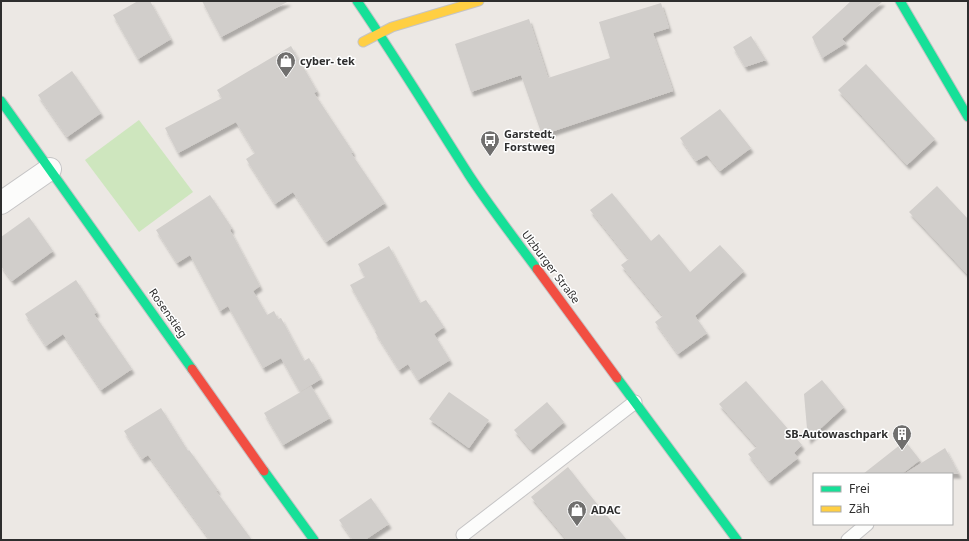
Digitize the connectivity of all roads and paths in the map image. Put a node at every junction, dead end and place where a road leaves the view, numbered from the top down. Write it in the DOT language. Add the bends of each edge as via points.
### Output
graph roads {
  1 [pos="357,1"];
  2 [pos="479,1"];
  3 [pos="900,1"];
  4 [pos="379,33"];
  5 [pos="363,42"];
  6 [pos="1,101"];
  7 [pos="968,118"];
  8 [pos="50,169"];
  9 [pos="1,203"];
  10 [pos="634,402"];
  11 [pos="867,525"];
  12 [pos="463,535"];
  13 [pos="314,540"];
  14 [pos="737,540"];
  15 [pos="848,540"];
  1 -- 4 [label="street, Ulzburger Straße"];
  2 -- 4 [label="street"];
  3 -- 7 [label="street"];
  4 -- 5 [label="street"];
  4 -- 10 [label="street, Ulzburger Straße" via="470,176"];
  6 -- 8 [label="street, Rosenstieg"];
  8 -- 9 [label="street"];
  8 -- 13 [label="street, Rosenstieg"];
  10 -- 12 [label="lane"];
  10 -- 14 [label="street, Ulzburger Straße"];
  11 -- 15 [label="lane"];
}
